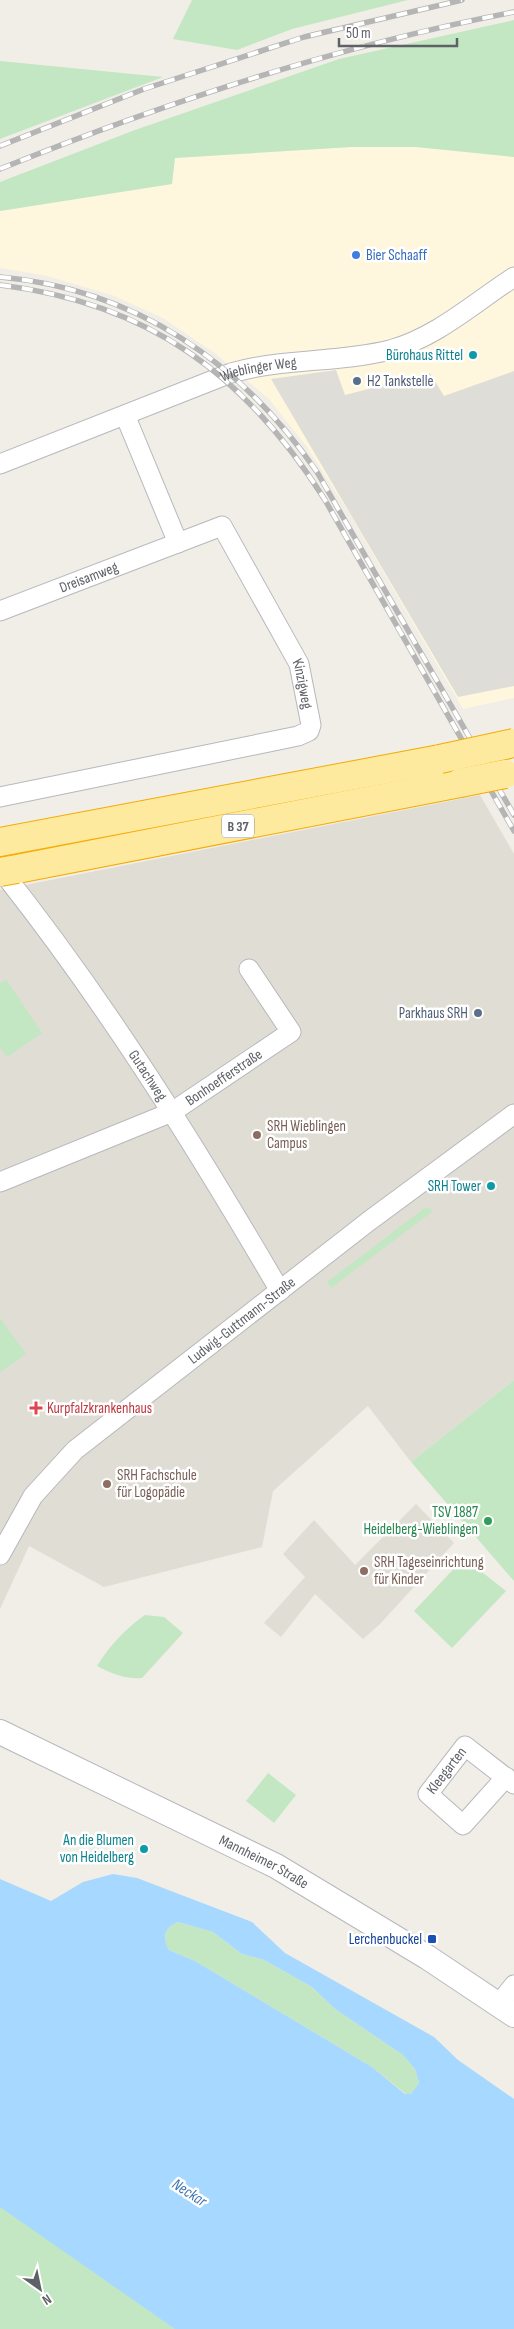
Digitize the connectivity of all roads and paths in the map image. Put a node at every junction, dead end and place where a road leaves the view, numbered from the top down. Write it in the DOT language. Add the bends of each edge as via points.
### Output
graph roads {
  1 [pos="514,277"];
  2 [pos="125,415"];
  3 [pos="0,464"];
  4 [pos="178,543"];
  5 [pos="0,611"];
  6 [pos="514,744"];
  7 [pos="509,773"];
  8 [pos="0,797"];
  9 [pos="11,840"];
  10 [pos="6,870"];
  11 [pos="249,970"];
  12 [pos="172,1112"];
  13 [pos="514,1114"];
  14 [pos="0,1182"];
  15 [pos="280,1291"];
  16 [pos="0,1555"];
  17 [pos="0,1732"];
  18 [pos="514,1985"];
  19 [pos="506,2010"];
  1 -- 2 [label="street, Wieblinger Weg" via="445,325 405,344 366,354 245,369"];
  2 -- 3 [label="street, Wieblinger Weg"];
  2 -- 4 [label="street"];
  4 -- 5 [label="street, Dreisamweg"];
  4 -- 8 [label="street, Kinzigweg" via="222,526 299,664 311,725 308,731 298,736"];
  6 -- 9 [label="highway, B 37, bridge"];
  7 -- 10 [label="highway, B 37, bridge"];
  10 -- 12 [label="street, Gutachweg"];
  11 -- 12 [label="street, Bonhoefferstraße" via="291,1032"];
  12 -- 14 [label="street, Bonhoefferstraße"];
  12 -- 15 [label="street, Gutachweg"];
  13 -- 15 [label="street, Ludwig-Guttmann-Straße"];
  15 -- 16 [label="street, Ludwig-Guttmann-Straße" via="64,1460 32,1496"];
  17 -- 19 [label="street, Mannheimer Straße" via="276,1866"];
  18 -- 19 [label="street"];
}
